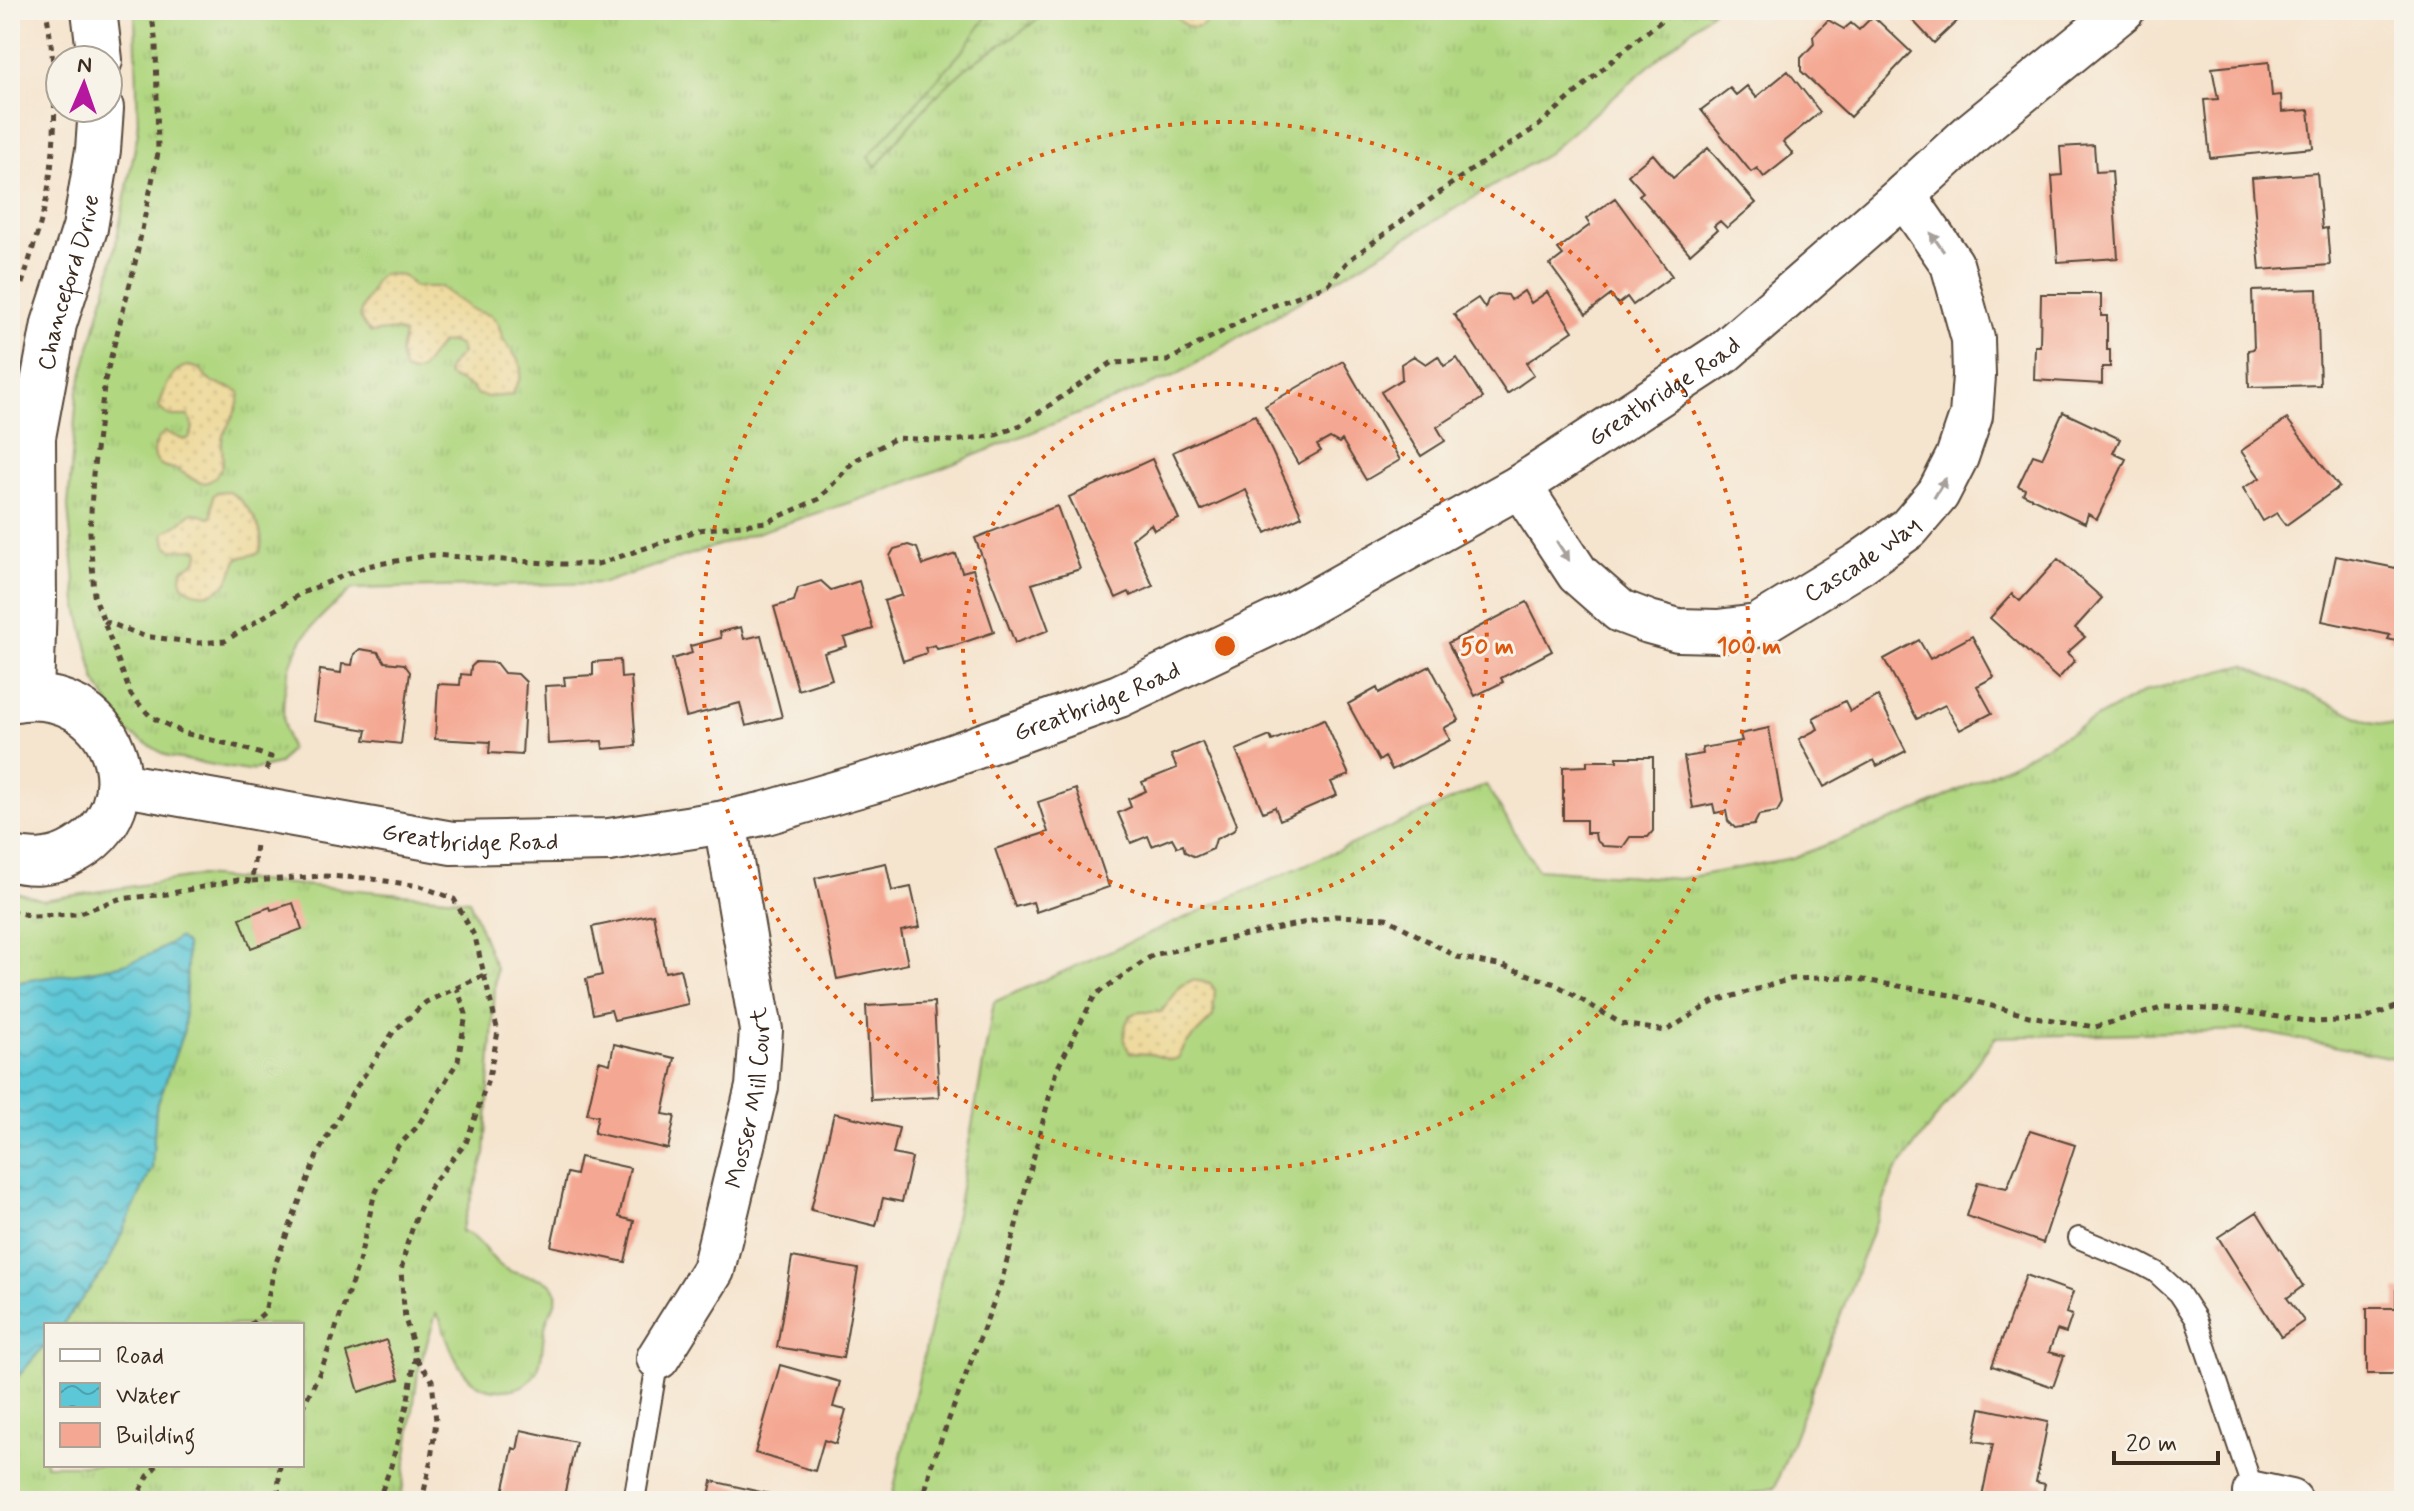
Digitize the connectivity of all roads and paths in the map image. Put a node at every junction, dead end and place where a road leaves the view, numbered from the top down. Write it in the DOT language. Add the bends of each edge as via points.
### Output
graph roads {
  1 [pos="46,10"];
  2 [pos="94,10"];
  3 [pos="151,10"];
  4 [pos="1676,10"];
  5 [pos="2123,10"];
  6 [pos="98,44"];
  7 [pos="100,124"];
  8 [pos="1904,195"];
  9 [pos="19,293"];
  10 [pos="1520,486"];
  11 [pos="104,621"];
  12 [pos="20,698"];
  13 [pos="119,784"];
  14 [pos="260,809"];
  15 [pos="725,822"];
  16 [pos="10,858"];
  17 [pos="252,881"];
  18 [pos="10,911"];
  19 [pos="485,975"];
  20 [pos="457,988"];
  21 [pos="2404,1004"];
  22 [pos="2079,1238"];
  23 [pos="252,1323"];
  24 [pos="415,1358"];
  25 [pos="658,1358"];
  26 [pos="304,1404"];
  27 [pos="155,1467"];
  28 [pos="280,1467"];
  29 [pos="2265,1498"];
  30 [pos="135,1501"];
  31 [pos="281,1501"];
  32 [pos="378,1501"];
  33 [pos="422,1501"];
  34 [pos="634,1501"];
  35 [pos="923,1501"];
  1 -- 9 [label="path" via="56,112 46,200"];
  2 -- 6 [label="street"];
  3 -- 11 [label="path" via="158,153 105,380 93,474 94,595"];
  4 -- 11 [label="path" via="1538,126 1348,261 1329,284 1260,311 1167,361 1111,363 1021,425 996,435 954,441 896,438 854,461 819,499 767,522 699,530 598,564 432,555 367,566 302,593 225,641 144,636"];
  5 -- 8 [label="street, Greatbridge Road"];
  7 -- 12 [label="street, Chanceford Drive" via="85,228 54,324 33,437 34,601"];
  8 -- 10 [label="street, Greatbridge Road" via="1723,353"];
  10 -- 8 [label="street, Cascade Way, one-way" via="1578,574 1620,611 1678,630 1757,626 1909,528 1938,494 1957,457 1971,416 1974,376 1973,339 1952,264"];
  10 -- 15 [label="street, Greatbridge Road" via="1285,617 1119,696 910,771"];
  11 -- 14 [label="path" via="131,695 151,717 184,733 271,757"];
  12 -- 13 [label="street" via="61,700 87,714 105,732"];
  13 -- 14 [label="street, Greatbridge Road"];
  13 -- 16 [label="street" via="104,826 84,846 57,860"];
  14 -- 15 [label="street, Greatbridge Road" via="452,843 609,840"];
  14 -- 17 [label="path"];
  15 -- 25 [label="street, Mosser Mill Court" via="761,1030 757,1087 713,1270"];
  17 -- 18 [label="path" via="119,899 77,914"];
  17 -- 19 [label="path" via="365,878 420,886 454,899 475,937"];
  19 -- 20 [label="path"];
  19 -- 24 [label="path" via="498,1032 489,1077 466,1143 431,1185 418,1212 401,1271"];
  20 -- 23 [label="path" via="426,1002 394,1031 353,1092 318,1153 275,1265 265,1312"];
  20 -- 26 [label="path" via="466,1014 458,1061 417,1127 398,1146 374,1196 359,1262"];
  21 -- 35 [label="path" via="2361,1020 2313,1022 2165,1007 2095,1027 1846,977 1791,979 1713,1002 1666,1031 1622,1024 1555,984 1457,957 1386,918 1335,916 1153,955 1095,995 1056,1071 1001,1283 931,1466"];
  22 -- 29 [label="lane" via="2148,1268 2179,1293 2196,1319"];
  24 -- 32 [label="path" via="407,1405"];
  24 -- 33 [label="path" via="432,1380 436,1421"];
  25 -- 34 [label="lane"];
  27 -- 30 [label="path"];
  28 -- 31 [label="path"];
}
